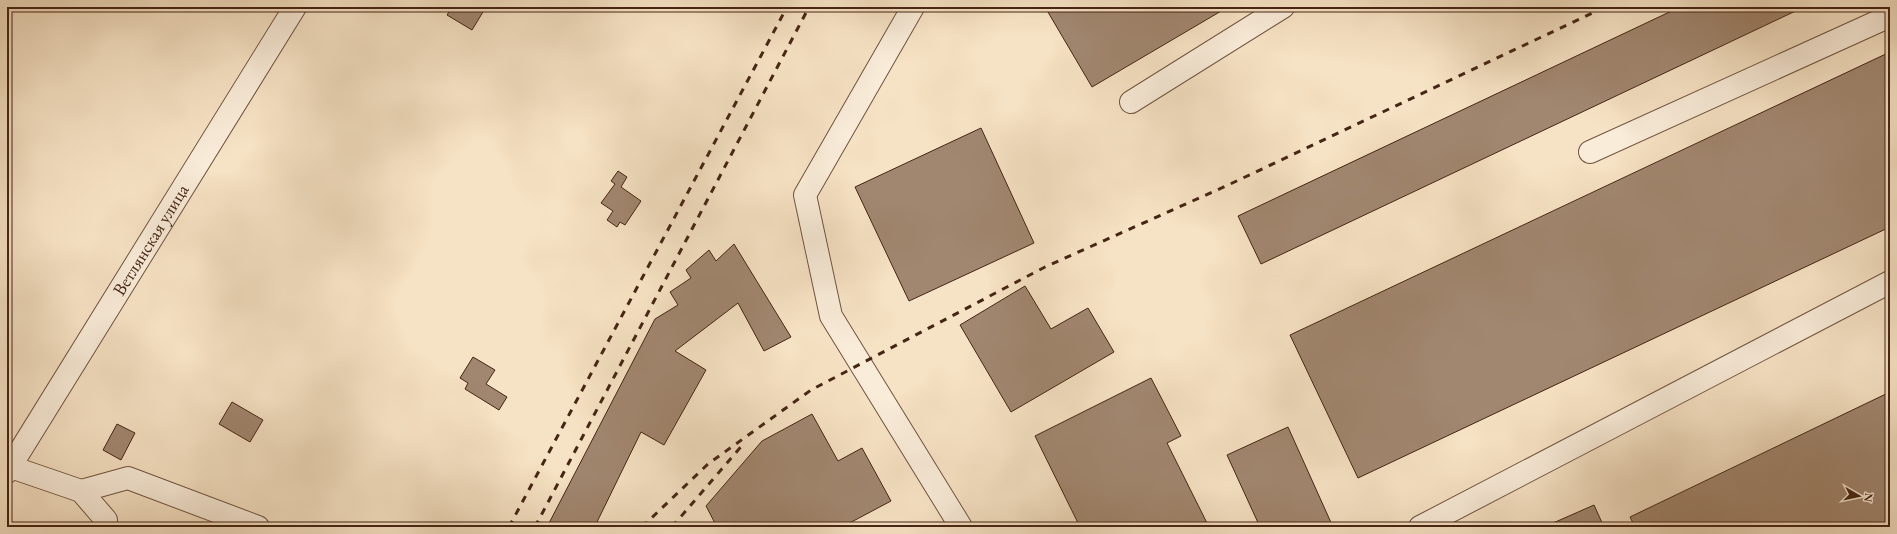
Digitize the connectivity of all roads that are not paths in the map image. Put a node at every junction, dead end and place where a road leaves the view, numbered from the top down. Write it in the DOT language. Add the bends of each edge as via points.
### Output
graph roads {
  1 [pos="295,7"];
  2 [pos="913,7"];
  3 [pos="1283,7"];
  4 [pos="1890,16"];
  5 [pos="1131,102"];
  6 [pos="1590,152"];
  7 [pos="1890,282"];
  8 [pos="9,470"];
  9 [pos="81,491"];
  10 [pos="105,527"];
  11 [pos="258,527"];
  12 [pos="961,527"];
  13 [pos="1420,527"];
  1 -- 8 [label="street, Ветлянская улица"];
  2 -- 12 [label="street" via="805,195 831,316"];
  3 -- 5 [label="street"];
  4 -- 6 [label="street"];
  7 -- 13 [label="street"];
  8 -- 9 [label="street"];
  9 -- 10 [label="street" via="106,520"];
  9 -- 11 [label="street" via="128,478"];
}
